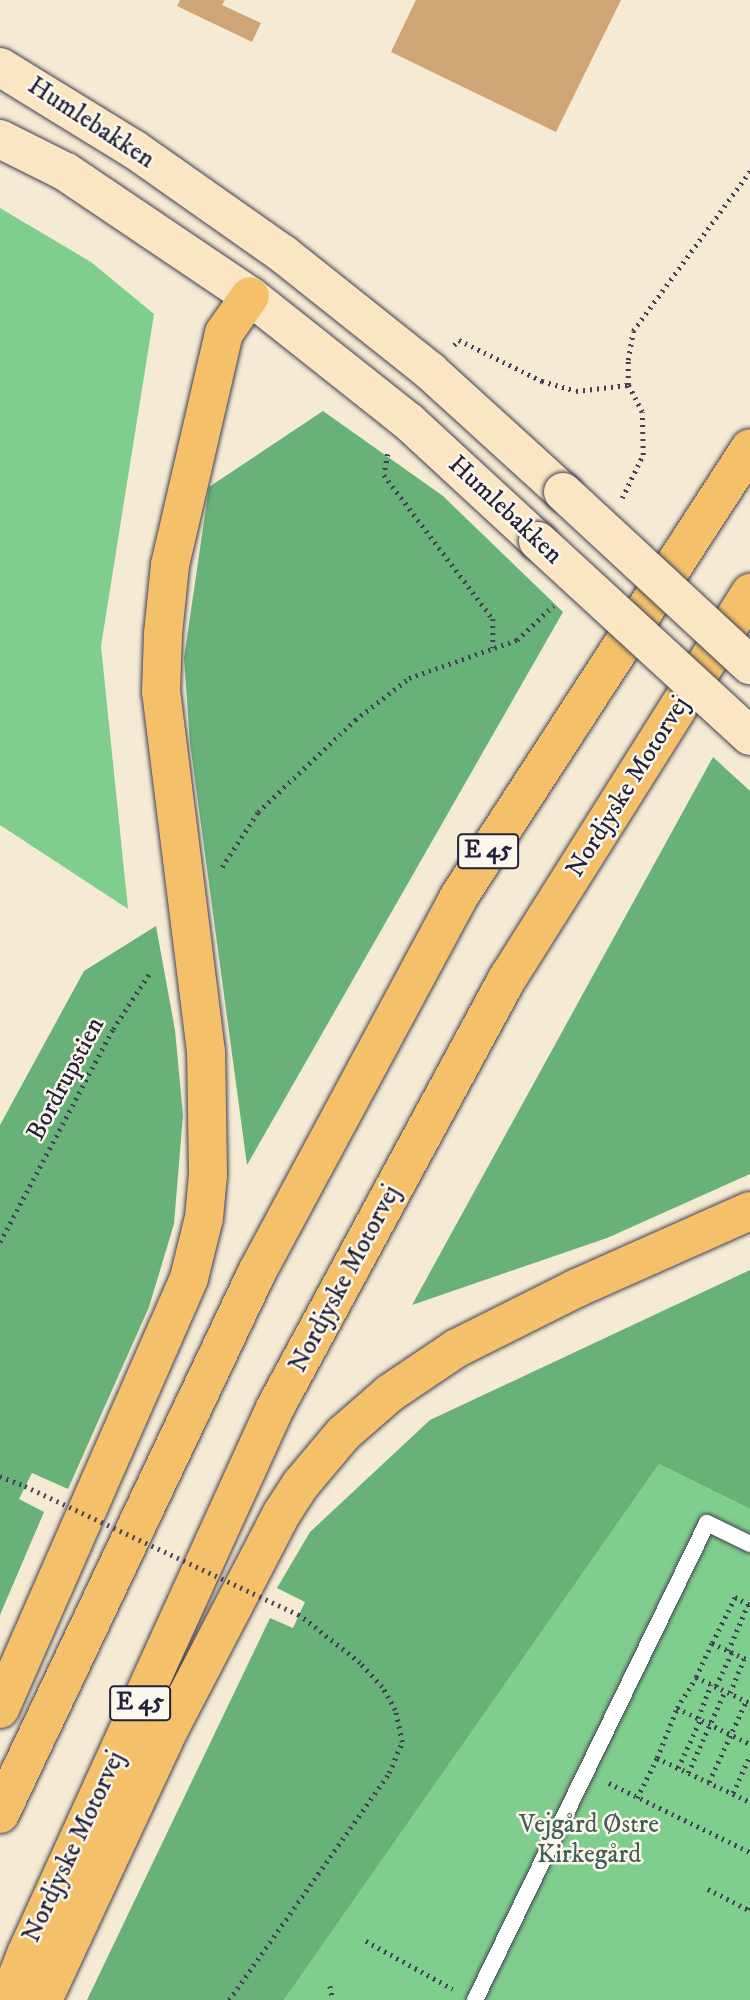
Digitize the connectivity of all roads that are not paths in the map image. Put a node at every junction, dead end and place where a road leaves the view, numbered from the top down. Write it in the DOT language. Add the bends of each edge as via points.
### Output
graph roads {
  1 [pos="0,66"];
  2 [pos="0,139"];
  3 [pos="283,254"];
  4 [pos="250,296"];
  5 [pos="750,448"];
  6 [pos="750,593"];
  7 [pos="750,664"];
  8 [pos="750,736"];
  9 [pos="750,1211"];
  10 [pos="750,1544"];
  11 [pos="0,1709"];
  12 [pos="0,1814"];
  13 [pos="468,1997"];
  14 [pos="8,2000"];
  15 [pos="43,2000"];
  1 -- 3 [label="street, Humlebakken" via="135,150"];
  2 -- 4 [label="street, Humlebakken" via="65,172"];
  3 -- 4 [label="street"];
  3 -- 7 [label="street, Humlebakken, bridge" via="430,371"];
  4 -- 8 [label="street, Humlebakken, bridge" via="409,422"];
  4 -- 11 [label="highway" via="224,333 170,565 163,634 162,704 206,1052 204,1218 190,1278"];
  5 -- 12 [label="highway, E 45" via="458,898 257,1272"];
  6 -- 14 [label="highway, Nordjyske Motorvej / E 45" via="509,976 275,1408"];
  9 -- 15 [label="highway" via="577,1288 457,1348 390,1393 343,1434 282,1513 170,1728"];
  10 -- 13 [label="lane" via="707,1523 586,1772"];
}
